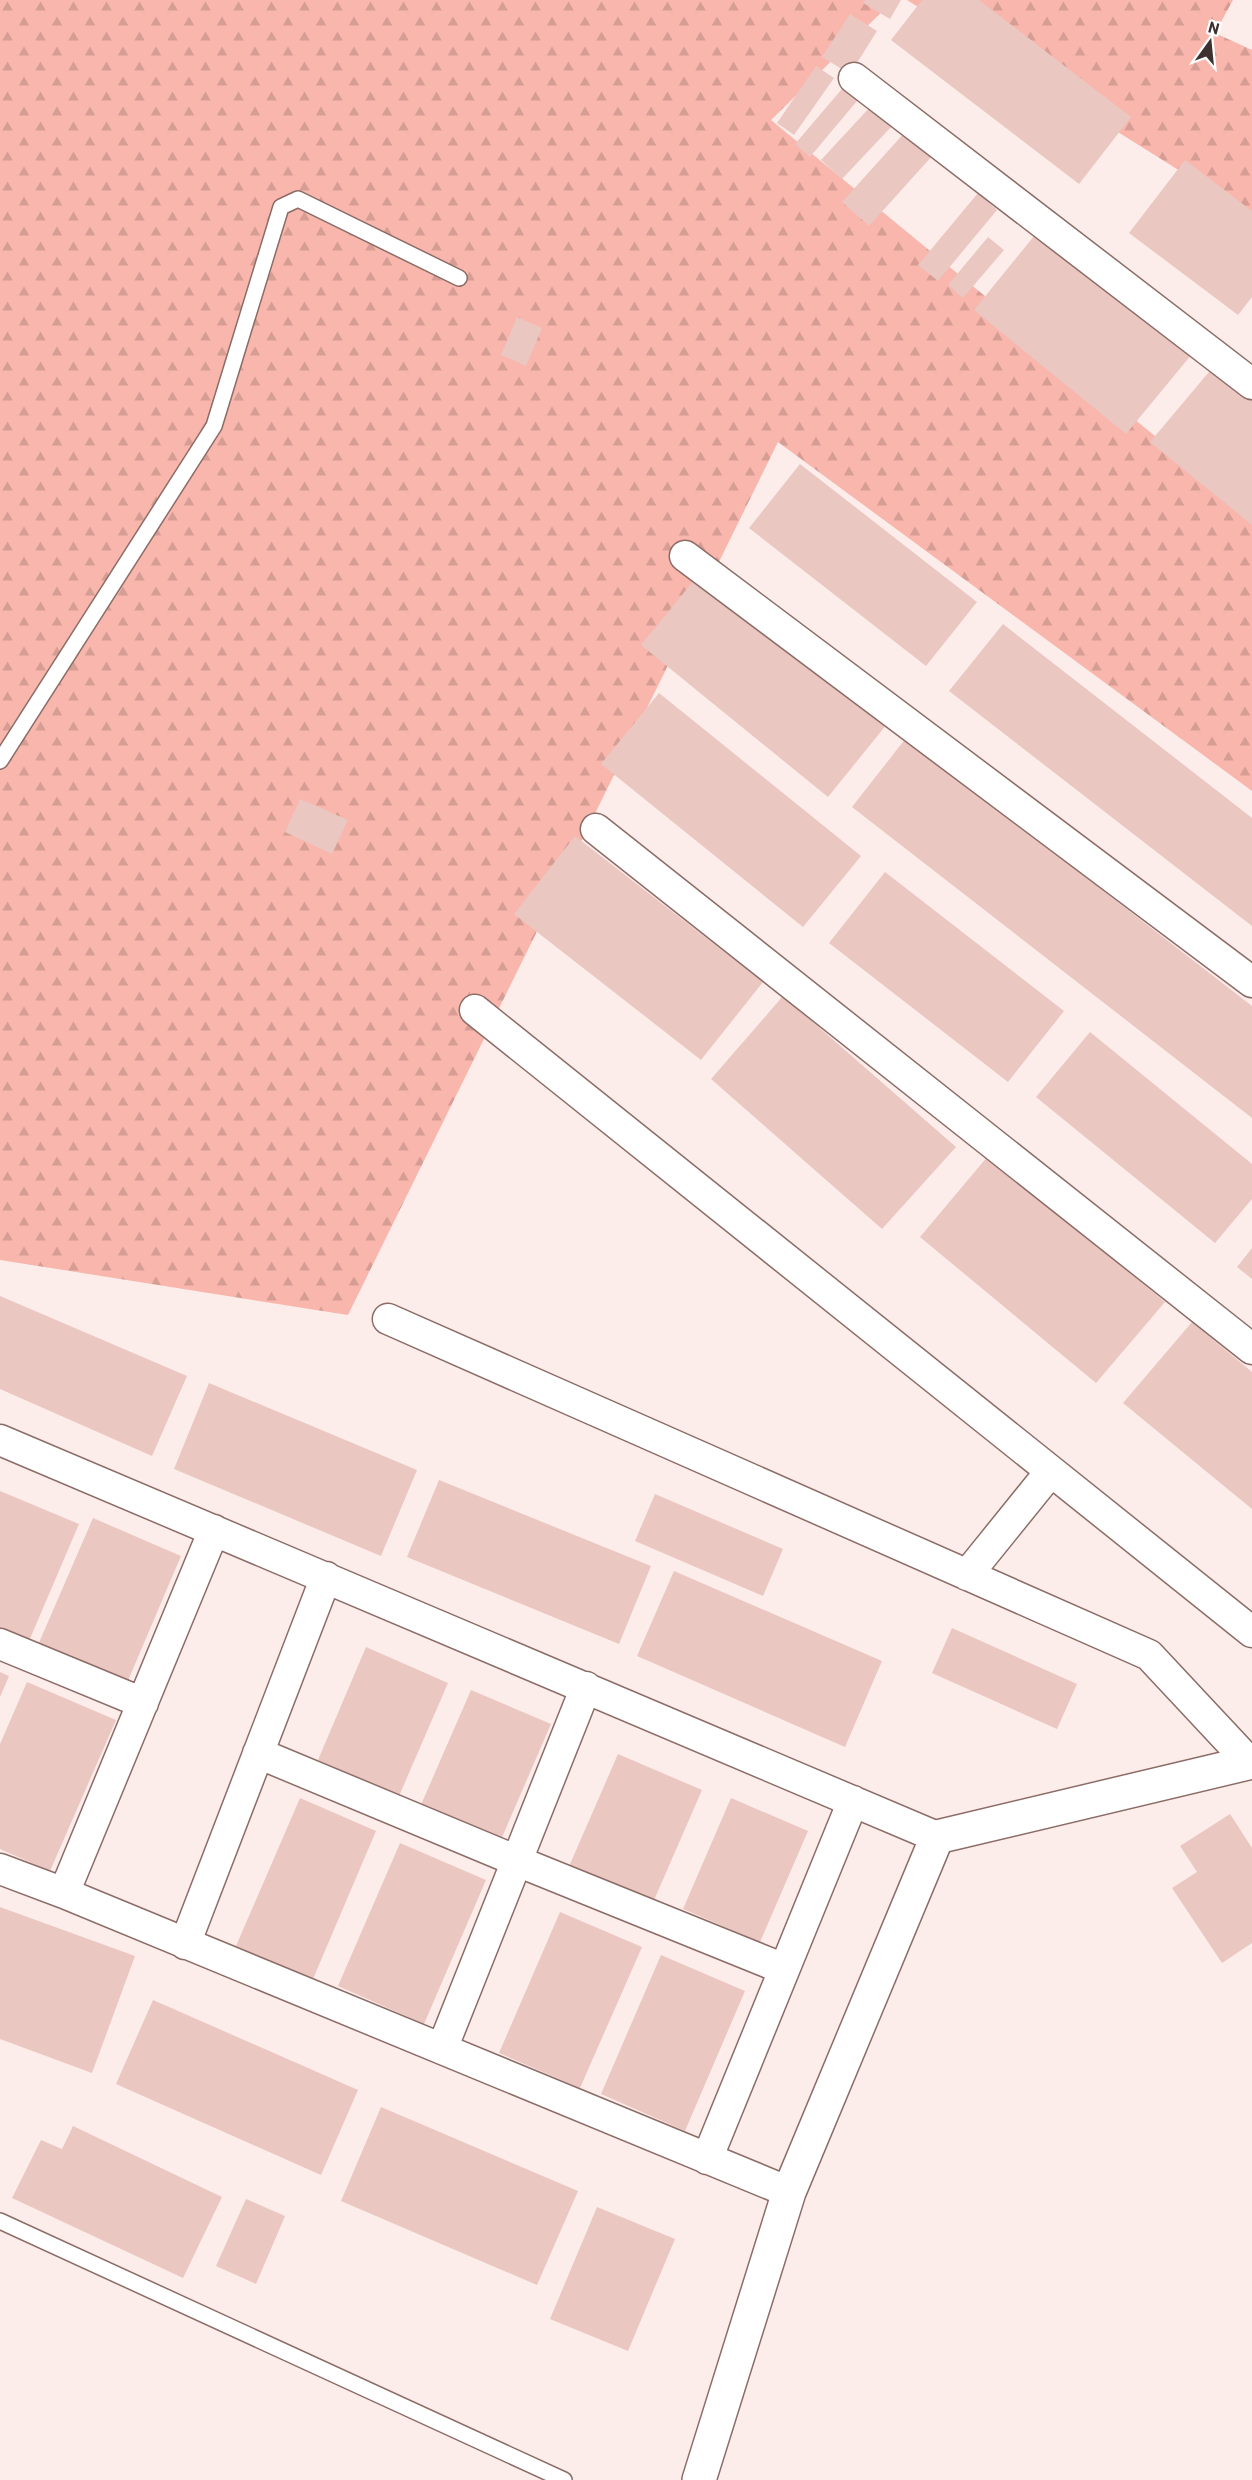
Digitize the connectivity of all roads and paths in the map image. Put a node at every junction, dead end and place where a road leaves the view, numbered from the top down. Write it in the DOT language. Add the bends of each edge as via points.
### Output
graph roads {
  1 [pos="854,78"];
  2 [pos="459,278"];
  3 [pos="1252,384"];
  4 [pos="686,556"];
  5 [pos="0,761"];
  6 [pos="596,829"];
  7 [pos="1252,982"];
  8 [pos="475,1010"];
  9 [pos="388,1319"];
  10 [pos="1252,1349"];
  11 [pos="0,1440"];
  12 [pos="1051,1471"];
  13 [pos="214,1530"];
  14 [pos="968,1575"];
  15 [pos="326,1577"];
  16 [pos="1252,1632"];
  17 [pos="0,1644"];
  18 [pos="586,1687"];
  19 [pos="143,1703"];
  20 [pos="258,1753"];
  21 [pos="1250,1762"];
  22 [pos="853,1801"];
  23 [pos="938,1837"];
  24 [pos="517,1861"];
  25 [pos="0,1869"];
  26 [pos="64,1893"];
  27 [pos="185,1944"];
  28 [pos="784,1970"];
  29 [pos="442,2049"];
  30 [pos="707,2159"];
  31 [pos="789,2192"];
  32 [pos="0,2222"];
  33 [pos="564,2480"];
  34 [pos="699,2480"];
  1 -- 3 [label="street"];
  2 -- 5 [label="lane" via="298,200 281,207 214,426"];
  4 -- 7 [label="street"];
  6 -- 10 [label="street"];
  8 -- 12 [label="street"];
  9 -- 14 [label="street"];
  11 -- 13 [label="street"];
  12 -- 14 [label="street"];
  12 -- 16 [label="street"];
  13 -- 15 [label="street"];
  13 -- 19 [label="street"];
  14 -- 21 [label="street" via="1149,1655"];
  15 -- 18 [label="street"];
  15 -- 20 [label="street"];
  17 -- 19 [label="street"];
  18 -- 22 [label="street"];
  18 -- 24 [label="street"];
  19 -- 26 [label="street"];
  20 -- 24 [label="street"];
  20 -- 27 [label="street"];
  21 -- 23 [label="street"];
  22 -- 23 [label="street"];
  22 -- 28 [label="street"];
  23 -- 31 [label="street"];
  24 -- 28 [label="street"];
  24 -- 29 [label="street"];
  25 -- 26 [label="street"];
  26 -- 27 [label="street"];
  27 -- 29 [label="street"];
  28 -- 30 [label="street"];
  29 -- 30 [label="street"];
  30 -- 31 [label="street"];
  31 -- 34 [label="street"];
  32 -- 33 [label="lane"];
}
